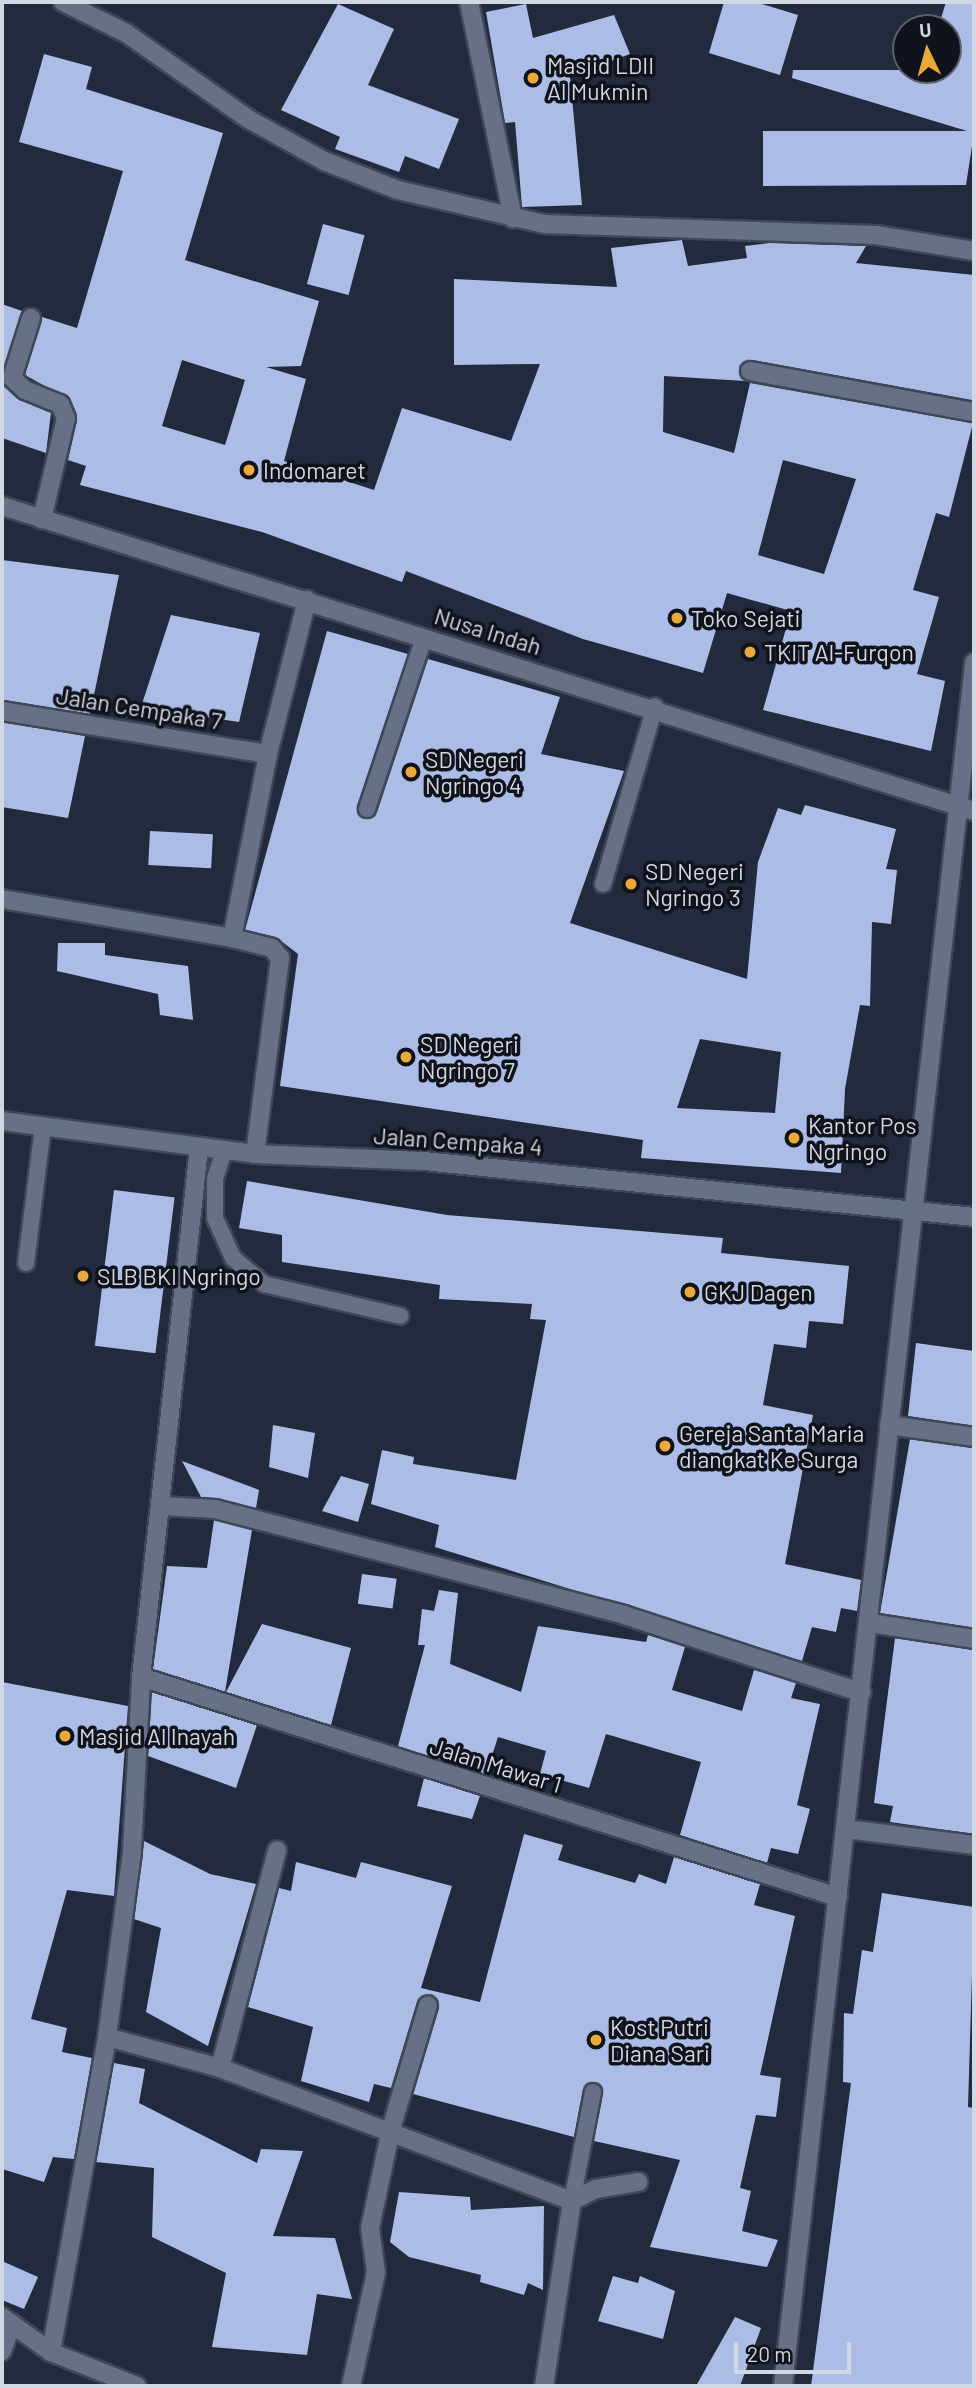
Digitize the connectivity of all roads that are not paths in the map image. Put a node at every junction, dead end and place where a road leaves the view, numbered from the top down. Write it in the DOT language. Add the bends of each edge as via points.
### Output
graph roads {
  1 [pos="63,2"];
  2 [pos="469,2"];
  3 [pos="513,219"];
  4 [pos="974,251"];
  5 [pos="31,318"];
  6 [pos="750,372"];
  7 [pos="974,412"];
  8 [pos="2,506"];
  9 [pos="42,519"];
  10 [pos="307,600"];
  11 [pos="424,638"];
  12 [pos="974,663"];
  13 [pos="655,706"];
  14 [pos="2,711"];
  15 [pos="268,754"];
  16 [pos="367,809"];
  17 [pos="967,809"];
  18 [pos="603,884"];
  19 [pos="2,899"];
  20 [pos="232,938"];
  21 [pos="2,1121"];
  22 [pos="43,1127"];
  23 [pos="199,1148"];
  24 [pos="224,1151"];
  25 [pos="255,1154"];
  26 [pos="912,1209"];
  27 [pos="974,1217"];
  28 [pos="26,1263"];
  29 [pos="400,1316"];
  30 [pos="889,1425"];
  31 [pos="974,1437"];
  32 [pos="162,1506"];
  33 [pos="870,1623"];
  34 [pos="974,1639"];
  35 [pos="141,1677"];
  36 [pos="862,1693"];
  37 [pos="846,1829"];
  38 [pos="974,1845"];
  39 [pos="277,1850"];
  40 [pos="838,1897"];
  41 [pos="428,2006"];
  42 [pos="107,2037"];
  43 [pos="220,2068"];
  44 [pos="593,2092"];
  45 [pos="391,2129"];
  46 [pos="638,2182"];
  47 [pos="572,2200"];
  48 [pos="7,2321"];
  49 [pos="2,2351"];
  50 [pos="51,2352"];
  51 [pos="137,2386"];
  52 [pos="351,2386"];
  53 [pos="544,2386"];
  54 [pos="783,2386"];
  1 -- 3 [label="street" via="126,33 250,120 324,161 398,190"];
  2 -- 3 [label="street"];
  3 -- 4 [label="street" via="590,228 876,235"];
  5 -- 9 [label="street" via="12,378 25,390 61,404 66,418"];
  6 -- 7 [label="street"];
  8 -- 9 [label="street, Nusa Indah"];
  9 -- 10 [label="street, Nusa Indah"];
  10 -- 11 [label="street, Nusa Indah"];
  10 -- 15 [label="street"];
  11 -- 13 [label="street, Nusa Indah"];
  11 -- 16 [label="lane"];
  12 -- 17 [label="street"];
  13 -- 17 [label="street, Nusa Indah"];
  13 -- 18 [label="lane"];
  14 -- 15 [label="street, Jalan Cempaka 7"];
  15 -- 20 [label="street"];
  17 -- 26 [label="street"];
  19 -- 20 [label="street"];
  20 -- 25 [label="street" via="272,948 280,958"];
  21 -- 22 [label="street, Jalan Cempaka 4"];
  22 -- 23 [label="street, Jalan Cempaka 4"];
  22 -- 28 [label="lane"];
  23 -- 24 [label="street, Jalan Cempaka 4"];
  23 -- 32 [label="street"];
  24 -- 25 [label="street, Jalan Cempaka 4"];
  24 -- 29 [label="lane" via="215,1179 215,1218 233,1258 264,1284"];
  25 -- 26 [label="street, Jalan Cempaka 4" via="424,1161"];
  26 -- 27 [label="street, Jalan Cempaka 4"];
  26 -- 30 [label="street"];
  30 -- 31 [label="street"];
  30 -- 33 [label="street"];
  32 -- 35 [label="street"];
  32 -- 36 [label="street" via="215,1509 624,1615"];
  33 -- 34 [label="street"];
  33 -- 36 [label="street"];
  35 -- 40 [label="street, Jalan Mawar 1"];
  35 -- 42 [label="street" via="131,1851"];
  36 -- 37 [label="street"];
  37 -- 38 [label="street"];
  37 -- 40 [label="street"];
  39 -- 43 [label="street"];
  40 -- 54 [label="street"];
  41 -- 45 [label="street"];
  42 -- 43 [label="street"];
  42 -- 50 [label="street"];
  43 -- 45 [label="street"];
  44 -- 47 [label="lane"];
  45 -- 47 [label="street"];
  45 -- 52 [label="street" via="370,2228 376,2272"];
  46 -- 47 [label="street" via="596,2189"];
  47 -- 53 [label="street"];
  48 -- 49 [label="street"];
  48 -- 50 [label="street"];
  50 -- 51 [label="street"];
}
